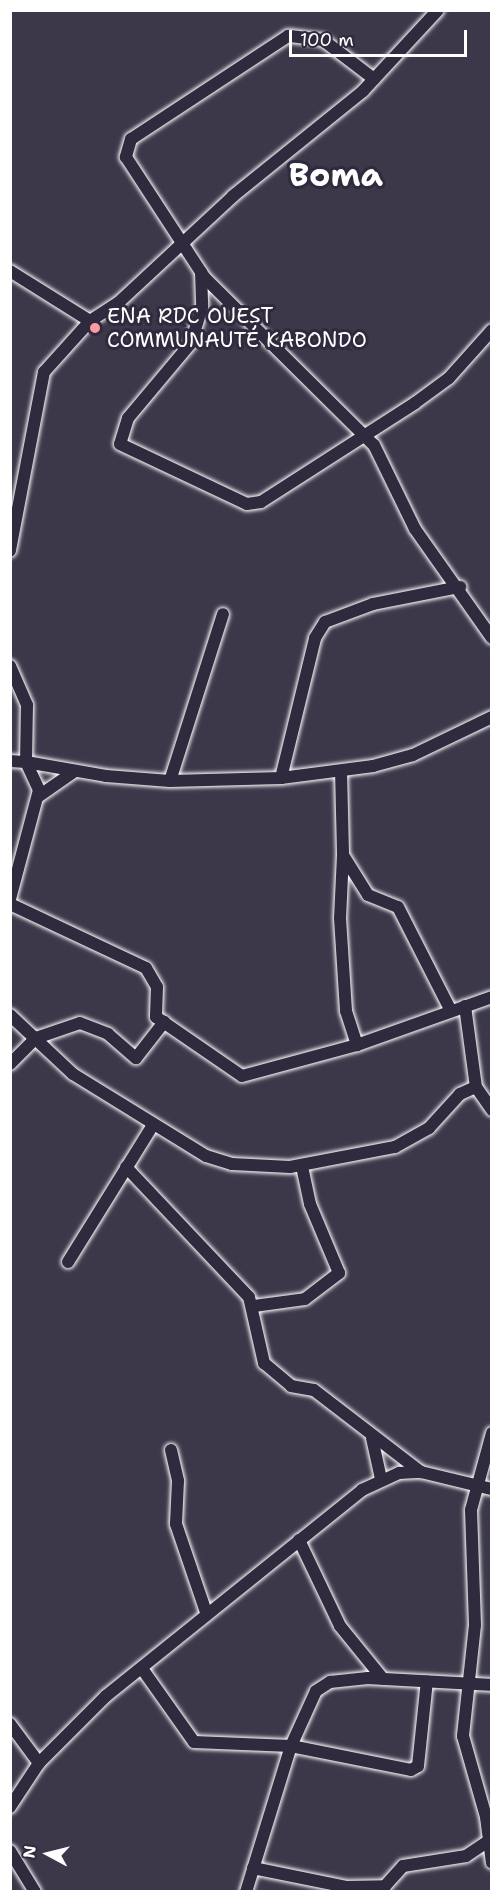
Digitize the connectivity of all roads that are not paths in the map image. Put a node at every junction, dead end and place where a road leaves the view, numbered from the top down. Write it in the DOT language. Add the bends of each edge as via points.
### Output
graph roads {
  1 [pos="438,10"];
  2 [pos="374,79"];
  3 [pos="184,243"];
  4 [pos="10,271"];
  5 [pos="201,272"];
  6 [pos="90,321"];
  7 [pos="492,330"];
  8 [pos="366,437"];
  9 [pos="10,551"];
  10 [pos="460,587"];
  11 [pos="223,614"];
  12 [pos="492,638"];
  13 [pos="10,666"];
  14 [pos="492,717"];
  15 [pos="10,760"];
  16 [pos="26,762"];
  17 [pos="75,771"];
  18 [pos="341,771"];
  19 [pos="281,778"];
  20 [pos="170,781"];
  21 [pos="39,796"];
  22 [pos="343,855"];
  23 [pos="10,899"];
  24 [pos="10,904"];
  25 [pos="492,997"];
  26 [pos="465,1006"];
  27 [pos="451,1011"];
  28 [pos="10,1015"];
  29 [pos="164,1023"];
  30 [pos="36,1038"];
  31 [pos="357,1045"];
  32 [pos="10,1064"];
  33 [pos="476,1087"];
  34 [pos="492,1110"];
  35 [pos="153,1125"];
  36 [pos="302,1166"];
  37 [pos="126,1167"];
  38 [pos="68,1262"];
  39 [pos="254,1306"];
  40 [pos="492,1433"];
  41 [pos="372,1438"];
  42 [pos="171,1450"];
  43 [pos="421,1472"];
  44 [pos="381,1479"];
  45 [pos="486,1488"];
  46 [pos="299,1540"];
  47 [pos="206,1612"];
  48 [pos="143,1670"];
  49 [pos="383,1679"];
  50 [pos="427,1681"];
  51 [pos="465,1683"];
  52 [pos="491,1684"];
  53 [pos="10,1724"];
  54 [pos="291,1746"];
  55 [pos="39,1763"];
  56 [pos="10,1807"];
  57 [pos="488,1841"];
  58 [pos="10,1851"];
  59 [pos="492,1863"];
  60 [pos="253,1868"];
  61 [pos="35,1892"];
  62 [pos="246,1892"];
  1 -- 2 [label="street"];
  2 -- 3 [label="street"];
  2 -- 3 [label="street" via="323,40 288,36 131,138 126,157"];
  3 -- 5 [label="street"];
  3 -- 6 [label="street"];
  4 -- 6 [label="street"];
  5 -- 8 [label="street"];
  5 -- 8 [label="street" via="202,307 191,343 128,418 120,439 124,451 254,504"];
  6 -- 9 [label="street" via="44,372"];
  7 -- 8 [label="street" via="448,378"];
  8 -- 10 [label="street" via="384,458 415,529"];
  10 -- 12 [label="street"];
  10 -- 19 [label="street" via="373,604 325,622 315,638"];
  11 -- 20 [label="street"];
  13 -- 16 [label="street" via="27,705"];
  14 -- 18 [label="street" via="413,755"];
  15 -- 16 [label="street"];
  16 -- 17 [label="street"];
  16 -- 21 [label="street"];
  17 -- 20 [label="street"];
  17 -- 21 [label="street"];
  18 -- 19 [label="street"];
  18 -- 22 [label="street"];
  19 -- 20 [label="street"];
  21 -- 23 [label="street"];
  22 -- 27 [label="street" via="368,895 398,907"];
  22 -- 31 [label="street" via="340,918 346,1011"];
  24 -- 29 [label="street" via="146,968 157,987 155,1015"];
  25 -- 26 [label="street"];
  26 -- 27 [label="street"];
  26 -- 33 [label="street"];
  27 -- 31 [label="street"];
  28 -- 30 [label="street"];
  29 -- 30 [label="street" via="133,1058 108,1034 84,1023"];
  29 -- 31 [label="street" via="248,1077"];
  30 -- 32 [label="street"];
  30 -- 35 [label="street" via="73,1074"];
  33 -- 34 [label="street"];
  33 -- 36 [label="street" via="460,1094 408,1142"];
  35 -- 36 [label="street" via="218,1161"];
  35 -- 37 [label="street"];
  36 -- 39 [label="street" via="310,1204 339,1273 306,1299"];
  37 -- 38 [label="street"];
  37 -- 39 [label="street"];
  39 -- 41 [label="street" via="264,1364 291,1386 314,1390"];
  40 -- 45 [label="street"];
  41 -- 43 [label="street"];
  41 -- 44 [label="street"];
  42 -- 47 [label="street" via="178,1481 176,1524"];
  43 -- 44 [label="street"];
  43 -- 45 [label="street"];
  44 -- 46 [label="street"];
  45 -- 51 [label="street" via="471,1510 476,1608"];
  46 -- 47 [label="street"];
  46 -- 49 [label="street" via="340,1626"];
  47 -- 48 [label="street"];
  48 -- 54 [label="street" via="194,1742"];
  48 -- 55 [label="street" via="106,1696"];
  49 -- 50 [label="street"];
  49 -- 54 [label="street" via="322,1686"];
  50 -- 51 [label="street"];
  50 -- 54 [label="street" via="415,1769"];
  51 -- 52 [label="street"];
  51 -- 57 [label="street" via="464,1743"];
  53 -- 55 [label="street"];
  54 -- 60 [label="street"];
  55 -- 56 [label="street"];
  57 -- 59 [label="street"];
  57 -- 60 [label="street" via="466,1856 403,1866 384,1886 346,1887"];
  58 -- 61 [label="street"];
  60 -- 62 [label="street"];
}
